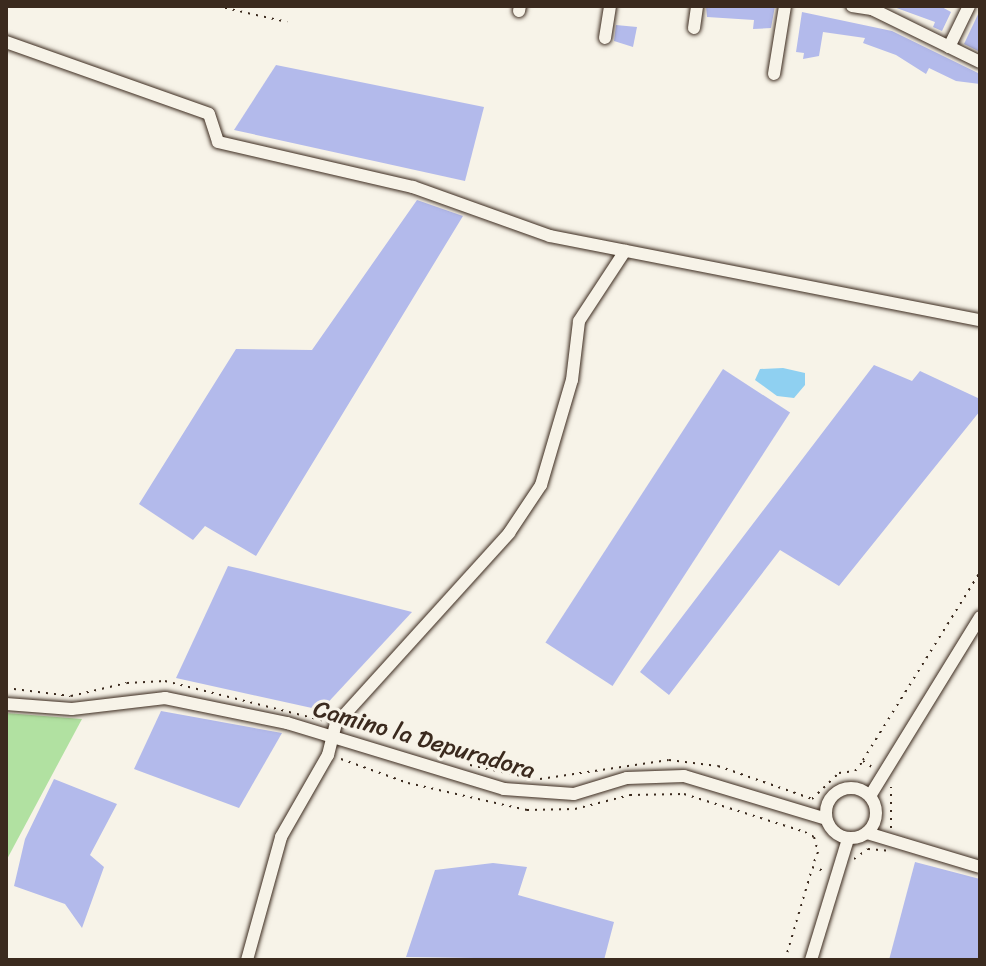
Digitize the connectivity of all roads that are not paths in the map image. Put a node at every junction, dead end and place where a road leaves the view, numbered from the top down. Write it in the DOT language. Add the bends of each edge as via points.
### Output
graph roads {
  1 [pos="610,6"];
  2 [pos="697,6"];
  3 [pos="785,6"];
  4 [pos="852,6"];
  5 [pos="969,6"];
  6 [pos="872,8"];
  7 [pos="694,28"];
  8 [pos="605,38"];
  9 [pos="6,42"];
  10 [pos="949,47"];
  11 [pos="980,62"];
  12 [pos="774,74"];
  13 [pos="625,251"];
  14 [pos="980,320"];
  15 [pos="980,617"];
  16 [pos="6,704"];
  17 [pos="333,739"];
  18 [pos="870,796"];
  19 [pos="826,819"];
  20 [pos="867,833"];
  21 [pos="848,839"];
  22 [pos="980,867"];
  23 [pos="247,960"];
  24 [pos="811,960"];
  1 -- 8 [label="street"];
  2 -- 7 [label="street"];
  3 -- 12 [label="street"];
  4 -- 6 [label="street"];
  5 -- 10 [label="street"];
  6 -- 10 [label="street"];
  9 -- 13 [label="street" via="209,114 218,142 413,187 550,236"];
  10 -- 11 [label="street"];
  13 -- 14 [label="street"];
  13 -- 17 [label="street" via="579,321 563,421 541,485 509,533 336,724"];
  15 -- 18 [label="street"];
  16 -- 17 [label="street, Camino la Depuradora" via="72,709 165,698 287,723"];
  17 -- 19 [label="street, Camino la Depuradora" via="444,773 545,796 574,794 627,778 684,776"];
  17 -- 23 [label="street" via="281,837"];
  18 -- 19 [label="street" via="840,790 831,797"];
  18 -- 20 [label="street" via="877,815"];
  19 -- 21 [label="street" via="831,830"];
  20 -- 21 [label="street"];
  20 -- 22 [label="street"];
  21 -- 24 [label="street"];
}
